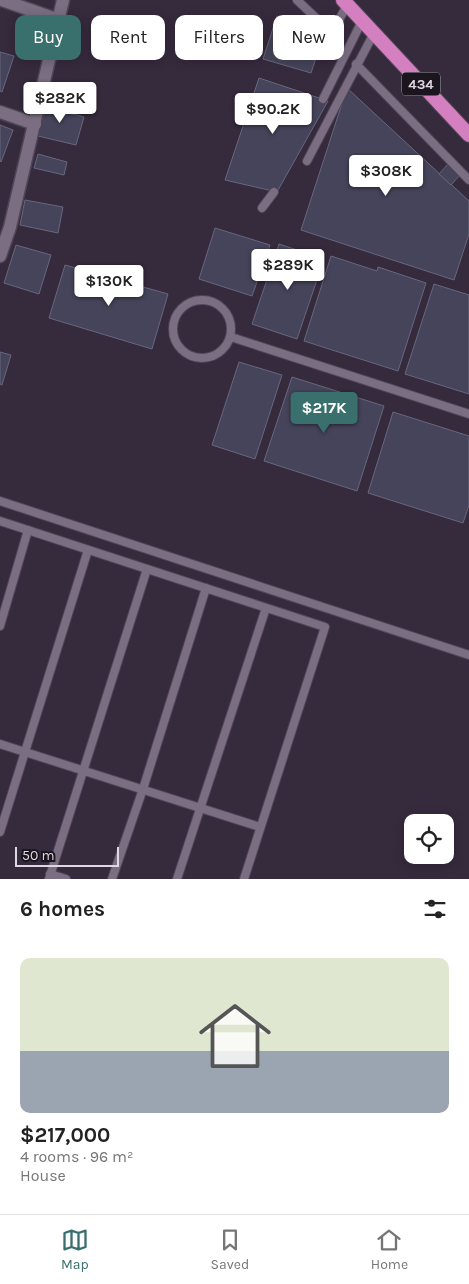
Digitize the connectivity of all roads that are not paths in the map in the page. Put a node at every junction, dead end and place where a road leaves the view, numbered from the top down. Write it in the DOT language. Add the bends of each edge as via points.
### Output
graph roads {
  1 [pos="2,0"];
  2 [pos="63,0"];
  3 [pos="297,0"];
  4 [pos="345,2"];
  5 [pos="45,15"];
  6 [pos="60,15"];
  7 [pos="362,21"];
  8 [pos="374,33"];
  9 [pos="50,60"];
  10 [pos="356,64"];
  11 [pos="323,99"];
  12 [pos="0,112"];
  13 [pos="35,124"];
  14 [pos="469,135"];
  15 [pos="307,161"];
  16 [pos="469,180"];
  17 [pos="274,192"];
  18 [pos="262,208"];
  19 [pos="5,226"];
  20 [pos="0,256"];
  21 [pos="230,337"];
  22 [pos="469,414"];
  23 [pos="0,501"];
  24 [pos="0,521"];
  25 [pos="28,530"];
  26 [pos="88,550"];
  27 [pos="147,569"];
  28 [pos="206,588"];
  29 [pos="266,608"];
  30 [pos="0,626"];
  31 [pos="469,655"];
  32 [pos="0,744"];
  33 [pos="26,752"];
  34 [pos="84,770"];
  35 [pos="143,789"];
  36 [pos="200,808"];
  37 [pos="260,827"];
  38 [pos="0,832"];
  39 [pos="50,876"];
  40 [pos="66,879"];
  41 [pos="112,879"];
  42 [pos="177,879"];
  43 [pos="244,879"];
  1 -- 5 [label="street"];
  2 -- 6 [label="street"];
  3 -- 4 [label="lane" via="332,33"];
  4 -- 7 [label="highway, 434"];
  7 -- 8 [label="highway, 434"];
  7 -- 11 [label="lane"];
  8 -- 10 [label="lane"];
  8 -- 14 [label="highway, 434"];
  9 -- 13 [label="street"];
  10 -- 15 [label="lane"];
  10 -- 16 [label="lane"];
  12 -- 13 [label="street"];
  13 -- 19 [label="street"];
  17 -- 18 [label="lane"];
  19 -- 20 [label="street"];
  21 -- 21 [label="lane" via="230,320 226,312 215,303 204,300 185,306 178,313 173,328 181,349 192,357 213,356 222,351"];
  21 -- 22 [label="lane"];
  23 -- 31 [label="lane"];
  24 -- 25 [label="lane"];
  25 -- 26 [label="lane"];
  25 -- 30 [label="lane"];
  26 -- 27 [label="lane"];
  26 -- 33 [label="lane"];
  27 -- 28 [label="lane"];
  27 -- 34 [label="lane"];
  28 -- 29 [label="lane"];
  28 -- 35 [label="lane"];
  29 -- 36 [label="lane"];
  29 -- 37 [label="lane" via="325,627"];
  32 -- 33 [label="lane"];
  33 -- 34 [label="lane"];
  33 -- 38 [label="lane"];
  34 -- 35 [label="lane"];
  34 -- 39 [label="lane"];
  35 -- 36 [label="lane"];
  35 -- 41 [label="lane"];
  36 -- 37 [label="lane"];
  36 -- 42 [label="lane"];
  37 -- 43 [label="lane"];
  39 -- 40 [label="lane"];
}
